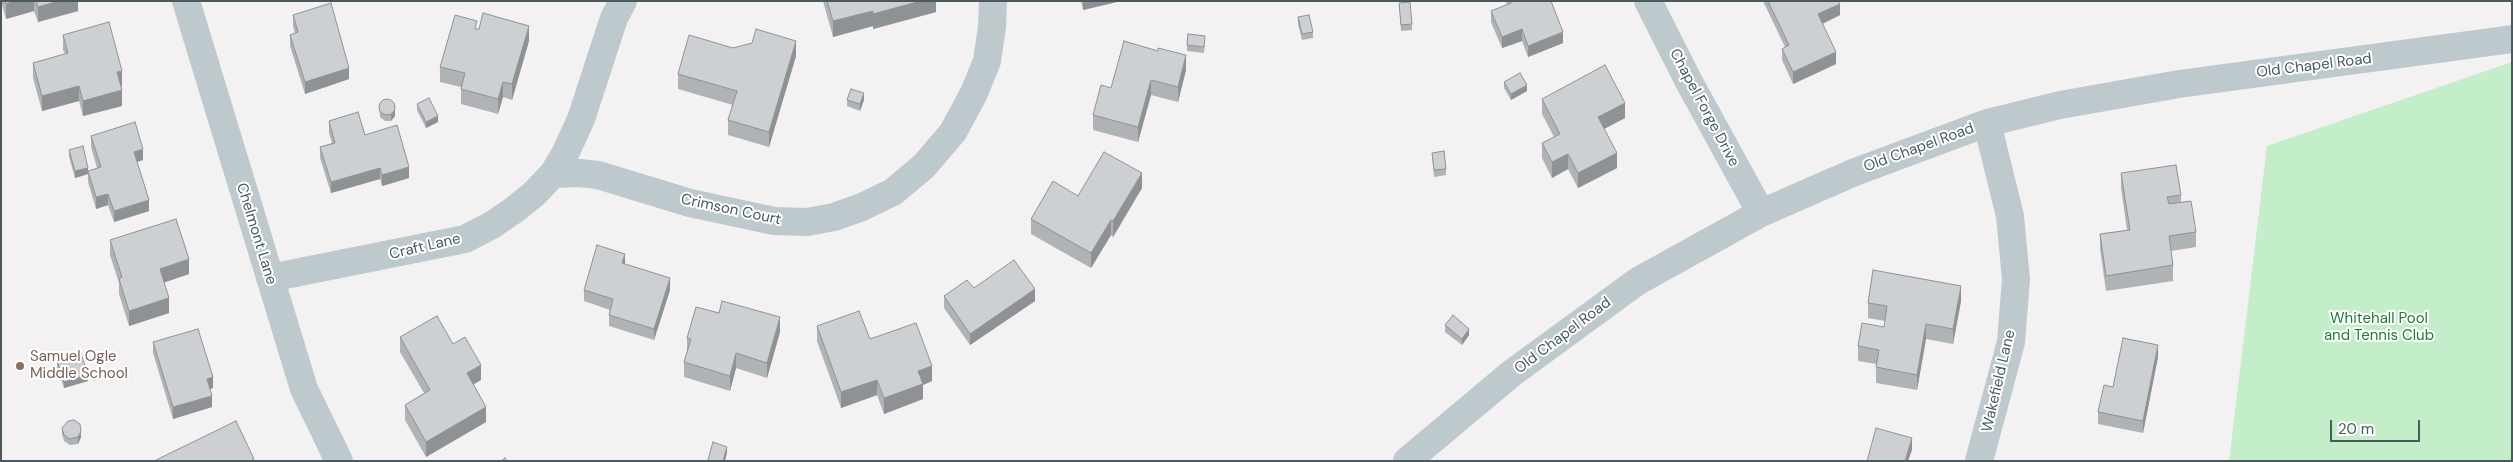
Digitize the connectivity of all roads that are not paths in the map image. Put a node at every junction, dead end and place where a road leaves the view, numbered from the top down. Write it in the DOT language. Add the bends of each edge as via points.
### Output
graph roads {
  1 [pos="186,1"];
  2 [pos="623,1"];
  3 [pos="993,1"];
  4 [pos="1648,1"];
  5 [pos="2512,38"];
  6 [pos="1987,123"];
  7 [pos="553,174"];
  8 [pos="1761,213"];
  9 [pos="270,278"];
  10 [pos="339,461"];
  11 [pos="1407,461"];
  12 [pos="1979,461"];
  1 -- 9 [label="street, Chelmont Lane"];
  2 -- 7 [label="street, Craft Lane" via="614,18 581,119"];
  3 -- 7 [label="street, Crimson Court" via="987,61 954,132 924,166 893,192 862,207 807,222 774,221 690,203 598,175"];
  4 -- 8 [label="street, Chapel Forge Drive"];
  5 -- 6 [label="street, Old Chapel Road" via="2117,94"];
  6 -- 8 [label="street, Old Chapel Road" via="1855,172"];
  6 -- 12 [label="street, Wakefield Lane" via="2010,216 2016,279 2011,342"];
  7 -- 9 [label="street, Craft Lane" via="514,210 465,239"];
  8 -- 11 [label="street, Old Chapel Road" via="1638,281 1592,312 1512,373"];
  9 -- 10 [label="street, Chelmont Lane" via="304,389"];
}
